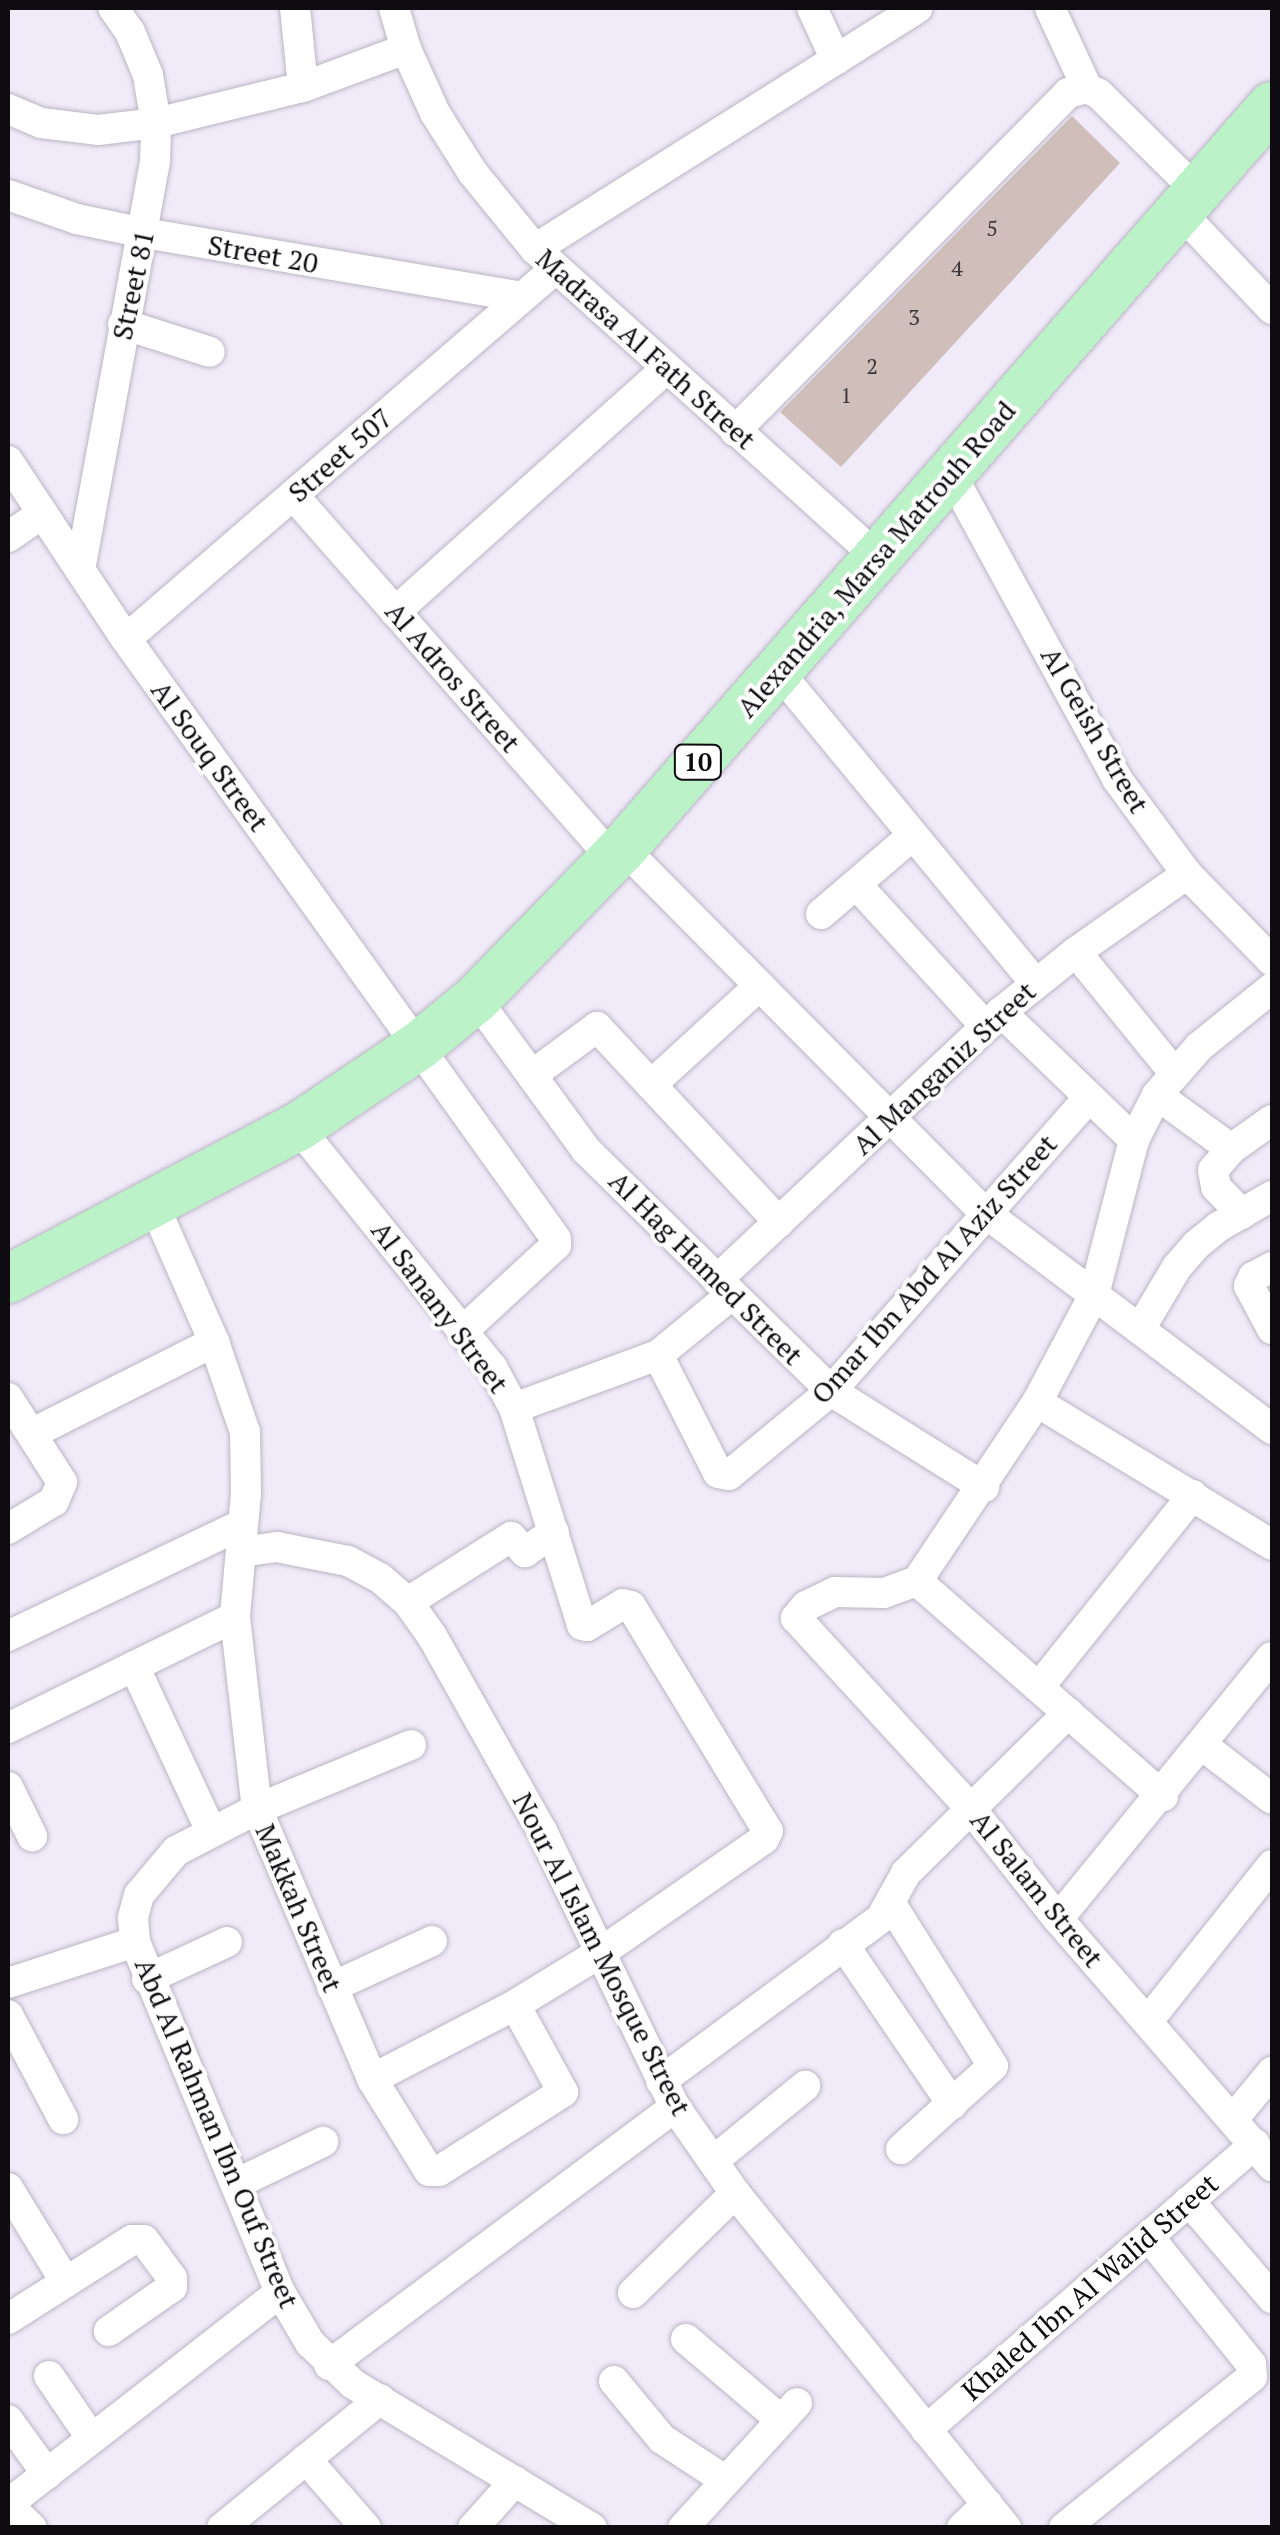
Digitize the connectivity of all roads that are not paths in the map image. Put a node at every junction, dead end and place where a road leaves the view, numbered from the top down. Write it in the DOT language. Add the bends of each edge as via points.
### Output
graph roads {
  1 [pos="113,8"];
  2 [pos="295,8"];
  3 [pos="394,8"];
  4 [pos="812,8"];
  5 [pos="917,8"];
  6 [pos="1050,8"];
  7 [pos="406,49"];
  8 [pos="836,60"];
  9 [pos="303,87"];
  10 [pos="1087,88"];
  11 [pos="1272,106"];
  12 [pos="8,108"];
  13 [pos="156,123"];
  14 [pos="8,195"];
  15 [pos="1189,202"];
  16 [pos="144,234"];
  17 [pos="544,260"];
  18 [pos="522,297"];
  19 [pos="1272,309"];
  20 [pos="123,324"];
  21 [pos="210,352"];
  22 [pos="666,369"];
  23 [pos="735,431"];
  24 [pos="8,461"];
  25 [pos="951,474"];
  26 [pos="292,496"];
  27 [pos="42,513"];
  28 [pos="8,537"];
  29 [pos="878,558"];
  30 [pos="80,570"];
  31 [pos="395,612"];
  32 [pos="126,639"];
  33 [pos="778,671"];
  34 [pos="912,836"];
  35 [pos="618,854"];
  36 [pos="1187,874"];
  37 [pos="856,884"];
  38 [pos="821,914"];
  39 [pos="1076,952"];
  40 [pos="1272,961"];
  41 [pos="1035,983"];
  42 [pos="759,986"];
  43 [pos="1272,988"];
  44 [pos="476,999"];
  45 [pos="994,1019"];
  46 [pos="420,1046"];
  47 [pos="532,1076"];
  48 [pos="1166,1084"];
  49 [pos="651,1086"];
  50 [pos="1089,1097"];
  51 [pos="889,1118"];
  52 [pos="1272,1120"];
  53 [pos="298,1127"];
  54 [pos="1134,1140"];
  55 [pos="1231,1149"];
  56 [pos="1272,1196"];
  57 [pos="154,1206"];
  58 [pos="984,1212"];
  59 [pos="1242,1214"];
  60 [pos="779,1222"];
  61 [pos="1272,1267"];
  62 [pos="8,1279"];
  63 [pos="724,1288"];
  64 [pos="1094,1296"];
  65 [pos="1140,1329"];
  66 [pos="1272,1329"];
  67 [pos="464,1330"];
  68 [pos="214,1342"];
  69 [pos="658,1356"];
  70 [pos="831,1390"];
  71 [pos="8,1398"];
  72 [pos="1037,1402"];
  73 [pos="514,1408"];
  74 [pos="1272,1429"];
  75 [pos="34,1433"];
  76 [pos="984,1488"];
  77 [pos="1193,1495"];
  78 [pos="8,1529"];
  79 [pos="554,1532"];
  80 [pos="242,1538"];
  81 [pos="1272,1545"];
  82 [pos="918,1580"];
  83 [pos="408,1602"];
  84 [pos="235,1617"];
  85 [pos="8,1636"];
  86 [pos="1272,1657"];
  87 [pos="134,1666"];
  88 [pos="1039,1688"];
  89 [pos="1068,1713"];
  90 [pos="8,1728"];
  91 [pos="411,1745"];
  92 [pos="1202,1745"];
  93 [pos="8,1787"];
  94 [pos="1162,1796"];
  95 [pos="1272,1799"];
  96 [pos="257,1809"];
  97 [pos="971,1809"];
  98 [pos="211,1830"];
  99 [pos="32,1836"];
  100 [pos="1272,1865"];
  101 [pos="890,1904"];
  102 [pos="1058,1919"];
  103 [pos="432,1940"];
  104 [pos="135,1942"];
  105 [pos="227,1942"];
  106 [pos="843,1944"];
  107 [pos="603,1951"];
  108 [pos="10,1975"];
  109 [pos="147,1979"];
  110 [pos="332,1987"];
  111 [pos="515,2005"];
  112 [pos="8,2015"];
  113 [pos="1148,2021"];
  114 [pos="1272,2072"];
  115 [pos="372,2079"];
  116 [pos="805,2086"];
  117 [pos="668,2094"];
  118 [pos="952,2104"];
  119 [pos="1234,2118"];
  120 [pos="63,2119"];
  121 [pos="323,2142"];
  122 [pos="901,2149"];
  123 [pos="1264,2155"];
  124 [pos="712,2161"];
  125 [pos="236,2184"];
  126 [pos="8,2188"];
  127 [pos="734,2193"];
  128 [pos="1190,2201"];
  129 [pos="1148,2237"];
  130 [pos="65,2280"];
  131 [pos="280,2292"];
  132 [pos="634,2293"];
  133 [pos="1272,2298"];
  134 [pos="8,2320"];
  135 [pos="109,2331"];
  136 [pos="686,2340"];
  137 [pos="329,2365"];
  138 [pos="49,2376"];
  139 [pos="614,2381"];
  140 [pos="380,2399"];
  141 [pos="8,2420"];
  142 [pos="926,2430"];
  143 [pos="92,2440"];
  144 [pos="306,2460"];
  145 [pos="48,2474"];
  146 [pos="726,2480"];
  147 [pos="515,2481"];
  148 [pos="8,2504"];
  149 [pos="996,2516"];
  150 [pos="32,2528"];
  151 [pos="222,2528"];
  152 [pos="366,2528"];
  153 [pos="472,2528"];
  154 [pos="592,2528"];
  155 [pos="683,2528"];
  156 [pos="962,2528"];
  157 [pos="1064,2528"];
  1 -- 13 [label="street, Street 81" via="148,75"];
  2 -- 9 [label="street"];
  3 -- 7 [label="street, Madrasa Al Fath Street"];
  4 -- 8 [label="street"];
  5 -- 8 [label="street, Street 507"];
  6 -- 10 [label="street"];
  7 -- 9 [label="street"];
  7 -- 17 [label="street, Madrasa Al Fath Street" via="435,114 473,174"];
  8 -- 17 [label="street, Street 507"];
  9 -- 13 [label="street"];
  10 -- 15 [label="street"];
  10 -- 23 [label="street" via="1054,104"];
  11 -- 15 [label="main road, Alexandria, Marsa Matrouh Road / 10"];
  12 -- 13 [label="street" via="42,123 98,130"];
  13 -- 16 [label="street, Street 81"];
  14 -- 16 [label="street, Street 20"];
  15 -- 19 [label="street"];
  15 -- 25 [label="main road, Alexandria, Marsa Matrouh Road / 10"];
  16 -- 18 [label="street, Street 20"];
  16 -- 20 [label="street, Street 81"];
  17 -- 18 [label="street, Street 507"];
  17 -- 22 [label="street, Madrasa Al Fath Street"];
  18 -- 26 [label="street, Street 507"];
  20 -- 21 [label="street"];
  20 -- 30 [label="street, Street 81"];
  22 -- 23 [label="street, Madrasa Al Fath Street"];
  22 -- 31 [label="street"];
  23 -- 29 [label="street, Madrasa Al Fath Street"];
  24 -- 27 [label="street, Al Souq Street"];
  25 -- 29 [label="main road, Alexandria, Marsa Matrouh Road / 10"];
  25 -- 36 [label="street, Al Geish Street" via="1118,778"];
  26 -- 31 [label="street, Al Adros Street"];
  26 -- 32 [label="street, Street 507"];
  27 -- 28 [label="street"];
  27 -- 30 [label="street, Al Souq Street"];
  29 -- 33 [label="main road, Alexandria, Marsa Matrouh Road / 10"];
  30 -- 32 [label="street, Al Souq Street"];
  31 -- 35 [label="street, Al Adros Street"];
  32 -- 46 [label="street, Al Souq Street"];
  33 -- 34 [label="street"];
  33 -- 35 [label="main road, Alexandria, Marsa Matrouh Road / 10"];
  34 -- 37 [label="street"];
  34 -- 41 [label="street"];
  35 -- 42 [label="street, Al Adros Street"];
  35 -- 44 [label="main road, Alexandria, Marsa Matrouh Road / 10"];
  36 -- 39 [label="street, Al Manganiz Street"];
  36 -- 40 [label="street, Al Geish Street"];
  37 -- 38 [label="street"];
  37 -- 45 [label="street"];
  39 -- 41 [label="street, Al Manganiz Street"];
  39 -- 48 [label="street"];
  41 -- 45 [label="street, Al Manganiz Street"];
  42 -- 49 [label="street"];
  42 -- 51 [label="street, Al Adros Street"];
  43 -- 48 [label="street" via="1199,1047"];
  44 -- 46 [label="main road, Alexandria, Marsa Matrouh Road / 10"];
  44 -- 47 [label="street, Al Hag Hamed Street"];
  45 -- 50 [label="street"];
  45 -- 51 [label="street, Al Manganiz Street"];
  46 -- 53 [label="main road, Alexandria, Marsa Matrouh Road / 10"];
  46 -- 67 [label="street, Al Souq Street" via="557,1242"];
  47 -- 49 [label="street" via="595,1026"];
  47 -- 63 [label="street, Al Hag Hamed Street" via="586,1150"];
  48 -- 54 [label="street"];
  48 -- 55 [label="street"];
  49 -- 60 [label="street"];
  50 -- 54 [label="street"];
  50 -- 58 [label="street, Omar Ibn Abd Al Aziz Street"];
  51 -- 58 [label="street, Al Adros Street"];
  51 -- 60 [label="street, Al Manganiz Street"];
  52 -- 55 [label="street"];
  53 -- 57 [label="main road, Alexandria, Marsa Matrouh Road / 10"];
  53 -- 67 [label="street, Al Sanany Street"];
  54 -- 64 [label="street"];
  55 -- 59 [label="street" via="1216,1162 1212,1179"];
  56 -- 59 [label="street"];
  57 -- 62 [label="main road, Alexandria, Marsa Matrouh Road / 10"];
  57 -- 68 [label="street, Makkah Street"];
  58 -- 64 [label="street, Al Adros Street"];
  58 -- 70 [label="street, Omar Ibn Abd Al Aziz Street"];
  59 -- 65 [label="street" via="1176,1267"];
  60 -- 63 [label="street, Al Manganiz Street"];
  61 -- 66 [label="street" via="1249,1286"];
  63 -- 69 [label="street, Al Manganiz Street"];
  63 -- 70 [label="street, Al Hag Hamed Street"];
  64 -- 65 [label="street, Al Adros Street"];
  64 -- 72 [label="street"];
  65 -- 74 [label="street, Al Adros Street"];
  67 -- 73 [label="street, Al Sanany Street"];
  68 -- 75 [label="street"];
  68 -- 80 [label="street, Makkah Street" via="245,1432"];
  69 -- 70 [label="street, Omar Ibn Abd Al Aziz Street" via="718,1473 729,1475"];
  69 -- 73 [label="street"];
  70 -- 76 [label="street, Al Hag Hamed Street"];
  71 -- 75 [label="street"];
  72 -- 76 [label="street"];
  72 -- 77 [label="street"];
  73 -- 79 [label="street, Al Sanany Street"];
  75 -- 78 [label="street" via="62,1482 61,1492"];
  76 -- 82 [label="street"];
  77 -- 81 [label="street"];
  77 -- 88 [label="street"];
  79 -- 83 [label="street" via="525,1552 511,1537"];
  79 -- 107 [label="street, Al Sanany Street" via="581,1622 587,1626 623,1604 633,1609 768,1830"];
  80 -- 83 [label="street, Nour Al Islam Mosque Street" via="348,1560"];
  80 -- 84 [label="street, Makkah Street"];
  80 -- 85 [label="street"];
  82 -- 88 [label="street"];
  82 -- 97 [label="street, Al Salam Street" via="884,1593 834,1592 796,1618"];
  83 -- 107 [label="street, Nour Al Islam Mosque Street" via="502,1757"];
  84 -- 87 [label="street"];
  84 -- 96 [label="street, Makkah Street"];
  86 -- 92 [label="street"];
  87 -- 90 [label="street"];
  87 -- 98 [label="street"];
  88 -- 89 [label="street"];
  89 -- 94 [label="street"];
  89 -- 97 [label="street"];
  91 -- 96 [label="street"];
  92 -- 94 [label="street"];
  92 -- 95 [label="street"];
  93 -- 99 [label="street"];
  94 -- 102 [label="street"];
  96 -- 98 [label="street"];
  96 -- 110 [label="street, Makkah Street"];
  97 -- 101 [label="street" via="898,1882"];
  97 -- 102 [label="street, Al Salam Street"];
  98 -- 104 [label="street" via="176,1850 139,1895"];
  100 -- 113 [label="street"];
  101 -- 106 [label="street"];
  101 -- 118 [label="street" via="993,2066"];
  102 -- 113 [label="street, Al Salam Street"];
  103 -- 110 [label="street"];
  104 -- 108 [label="street"];
  104 -- 109 [label="street, Abd Al Rahman Ibn Ouf Street"];
  105 -- 109 [label="street"];
  106 -- 117 [label="street"];
  106 -- 118 [label="street"];
  107 -- 111 [label="street"];
  107 -- 117 [label="street, Nour Al Islam Mosque Street"];
  109 -- 125 [label="street, Abd Al Rahman Ibn Ouf Street"];
  110 -- 115 [label="street, Makkah Street"];
  111 -- 115 [label="street"];
  111 -- 115 [label="street, Makkah Street" via="563,2092 439,2171 426,2168"];
  112 -- 120 [label="street"];
  113 -- 119 [label="street, Al Salam Street"];
  114 -- 119 [label="street"];
  116 -- 124 [label="street"];
  117 -- 124 [label="street, Nour Al Islam Mosque Street"];
  117 -- 137 [label="street"];
  118 -- 122 [label="street"];
  119 -- 123 [label="street, Al Salam Street"];
  121 -- 125 [label="street"];
  123 -- 128 [label="street, Khaled Ibn Al Walid Street"];
  124 -- 127 [label="street, Nour Al Islam Mosque Street"];
  125 -- 131 [label="street, Abd Al Rahman Ibn Ouf Street"];
  126 -- 130 [label="street"];
  127 -- 132 [label="street"];
  127 -- 142 [label="street, Nour Al Islam Mosque Street"];
  128 -- 129 [label="street, Khaled Ibn Al Walid Street"];
  128 -- 133 [label="street"];
  129 -- 142 [label="street, Khaled Ibn Al Walid Street"];
  129 -- 157 [label="street" via="1251,2364 1252,2377"];
  130 -- 134 [label="street"];
  130 -- 135 [label="street" via="132,2240 148,2243 172,2287"];
  131 -- 137 [label="street, Abd Al Rahman Ibn Ouf Street"];
  131 -- 143 [label="street"];
  136 -- 146 [label="street" via="789,2412"];
  137 -- 140 [label="street, Abd Al Rahman Ibn Ouf Street"];
  138 -- 143 [label="street"];
  139 -- 146 [label="street" via="662,2440"];
  140 -- 144 [label="street"];
  140 -- 147 [label="street, Abd Al Rahman Ibn Ouf Street"];
  141 -- 145 [label="street"];
  142 -- 149 [label="street, Nour Al Islam Mosque Street"];
  143 -- 145 [label="street"];
  144 -- 151 [label="street"];
  144 -- 152 [label="street"];
  145 -- 148 [label="street"];
  146 -- 155 [label="street"];
  147 -- 153 [label="street"];
  147 -- 154 [label="street, Abd Al Rahman Ibn Ouf Street"];
  148 -- 150 [label="street"];
  149 -- 156 [label="street"];
}
